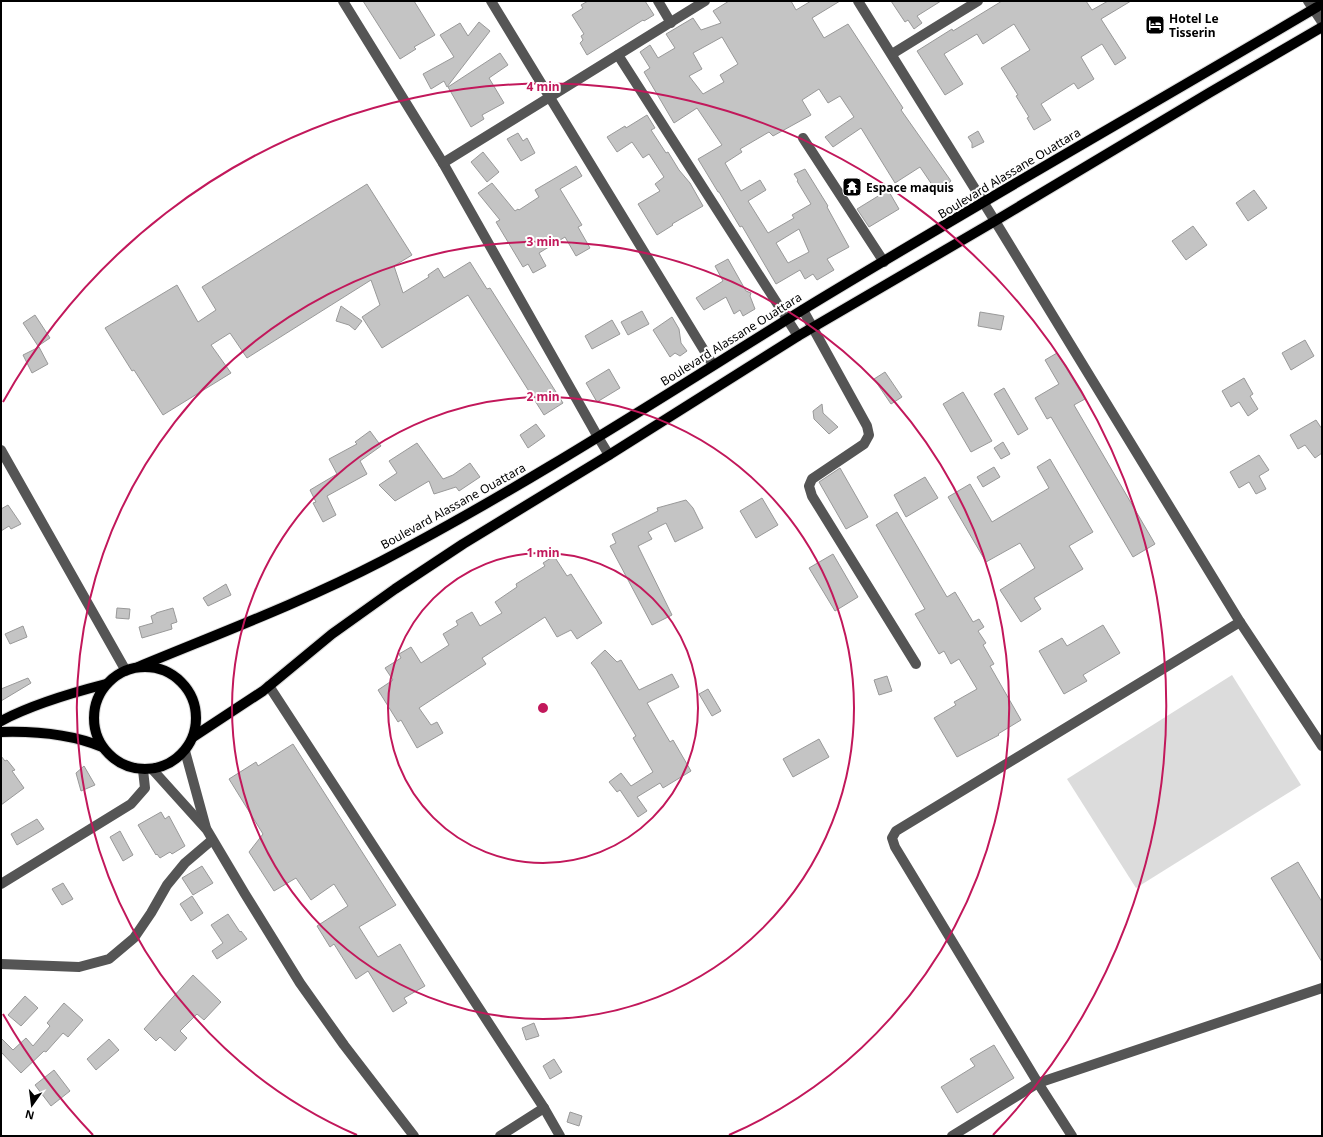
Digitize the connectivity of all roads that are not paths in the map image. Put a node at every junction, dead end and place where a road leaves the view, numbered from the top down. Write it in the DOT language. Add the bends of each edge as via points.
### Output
graph roads {
  1 [pos="344,1"];
  2 [pos="491,1"];
  3 [pos="658,1"];
  4 [pos="705,1"];
  5 [pos="858,1"];
  6 [pos="978,1"];
  7 [pos="1314,4"];
  8 [pos="1322,22"];
  9 [pos="671,23"];
  10 [pos="1322,27"];
  11 [pos="892,54"];
  12 [pos="618,55"];
  13 [pos="550,96"];
  14 [pos="803,138"];
  15 [pos="443,163"];
  16 [pos="983,202"];
  17 [pos="995,221"];
  18 [pos="884,262"];
  19 [pos="803,310"];
  20 [pos="787,320"];
  21 [pos="814,328"];
  22 [pos="798,336"];
  23 [pos="713,365"];
  24 [pos="598,437"];
  25 [pos="1,450"];
  26 [pos="610,455"];
  27 [pos="1240,622"];
  28 [pos="916,664"];
  29 [pos="138,667"];
  30 [pos="126,671"];
  31 [pos="106,684"];
  32 [pos="269,686"];
  33 [pos="1,721"];
  34 [pos="1,732"];
  35 [pos="193,737"];
  36 [pos="1322,746"];
  37 [pos="102,747"];
  38 [pos="185,751"];
  39 [pos="147,770"];
  40 [pos="206,830"];
  41 [pos="212,840"];
  42 [pos="1,884"];
  43 [pos="1,964"];
  44 [pos="1322,988"];
  45 [pos="1038,1083"];
  46 [pos="544,1108"];
  47 [pos="414,1136"];
  48 [pos="500,1136"];
  49 [pos="560,1136"];
  50 [pos="952,1136"];
  51 [pos="1072,1136"];
  1 -- 15 [label="street"];
  2 -- 13 [label="street"];
  3 -- 9 [label="street"];
  4 -- 9 [label="street"];
  5 -- 11 [label="street"];
  6 -- 11 [label="street"];
  7 -- 8 [label="street"];
  7 -- 16 [label="main road, Boulevard Alassane Ouattara"];
  9 -- 12 [label="street"];
  10 -- 17 [label="main road"];
  11 -- 16 [label="street"];
  12 -- 13 [label="street"];
  12 -- 20 [label="street"];
  13 -- 15 [label="street"];
  13 -- 23 [label="street"];
  14 -- 18 [label="street"];
  15 -- 24 [label="street"];
  16 -- 17 [label="street"];
  16 -- 18 [label="main road, Boulevard Alassane Ouattara"];
  17 -- 21 [label="main road"];
  17 -- 27 [label="street"];
  18 -- 19 [label="main road, Boulevard Alassane Ouattara"];
  19 -- 20 [label="main road, Boulevard Alassane Ouattara"];
  19 -- 21 [label="street"];
  20 -- 22 [label="street"];
  20 -- 23 [label="main road, Boulevard Alassane Ouattara"];
  21 -- 22 [label="main road"];
  21 -- 28 [label="street" via="867,426 869,435 864,444 812,479 809,486 812,496"];
  22 -- 26 [label="main road"];
  23 -- 24 [label="main road, Boulevard Alassane Ouattara"];
  24 -- 26 [label="street"];
  24 -- 29 [label="main road, Boulevard Alassane Ouattara" via="528,480 380,562 309,597"];
  25 -- 30 [label="street"];
  26 -- 32 [label="main road" via="463,544 395,589 332,634"];
  27 -- 36 [label="street"];
  27 -- 45 [label="street" via="896,831 892,838 894,846"];
  29 -- 30 [label="main road"];
  29 -- 35 [label="main road" via="159,669 183,684 192,696 197,716"];
  30 -- 31 [label="main road"];
  31 -- 33 [label="main road"];
  31 -- 37 [label="main road" via="99,694 93,712 94,730"];
  32 -- 35 [label="main road"];
  32 -- 46 [label="street"];
  34 -- 37 [label="main road" via="54,734"];
  35 -- 38 [label="main road"];
  37 -- 39 [label="main road" via="113,759 127,767"];
  38 -- 39 [label="main road" via="170,763"];
  38 -- 40 [label="street"];
  39 -- 40 [label="street"];
  39 -- 42 [label="street" via="145,788 131,804"];
  40 -- 41 [label="street"];
  41 -- 43 [label="street" via="184,863 134,938 109,959 79,968"];
  41 -- 47 [label="street" via="300,983"];
  44 -- 45 [label="street"];
  45 -- 50 [label="street"];
  45 -- 51 [label="street"];
  46 -- 48 [label="street"];
  46 -- 49 [label="street"];
}
